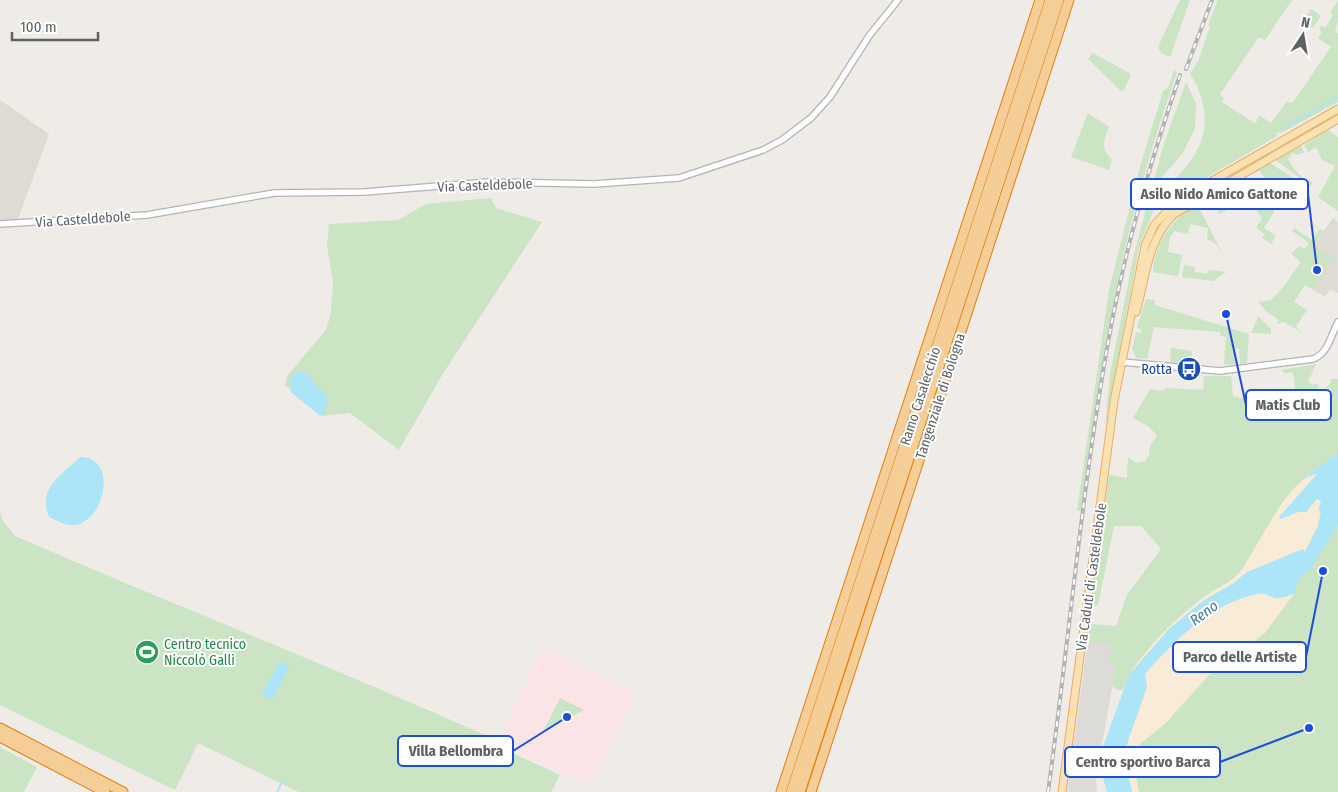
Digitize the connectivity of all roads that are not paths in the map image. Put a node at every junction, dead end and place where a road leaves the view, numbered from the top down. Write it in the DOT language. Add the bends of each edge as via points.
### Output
graph roads {
  1 [pos="898,0"];
  2 [pos="1040,0"];
  3 [pos="1050,0"];
  4 [pos="1059,0"];
  5 [pos="1069,0"];
  6 [pos="1338,109"];
  7 [pos="1338,119"];
  8 [pos="1259,154"];
  9 [pos="1263,161"];
  10 [pos="0,224"];
  11 [pos="1338,322"];
  12 [pos="1127,339"];
  13 [pos="1122,362"];
  14 [pos="0,728"];
  15 [pos="0,737"];
  16 [pos="105,792"];
  17 [pos="123,792"];
  18 [pos="781,792"];
  19 [pos="791,792"];
  20 [pos="800,792"];
  21 [pos="811,792"];
  22 [pos="1062,792"];
  1 -- 10 [label="street, Via Casteldebole" via="811,118 763,150 679,178 594,184 489,182 364,192 274,193 147,215"];
  2 -- 18 [label="highway, Tangenziale di Bologna"];
  3 -- 19 [label="highway, Ramo Casalecchio"];
  4 -- 20 [label="highway, Ramo Casalecchio"];
  5 -- 21 [label="highway, Tangenziale di Bologna"];
  6 -- 8 [label="main road"];
  7 -- 9 [label="main road"];
  8 -- 9 [label="main road"];
  8 -- 12 [label="main road" via="1177,201 1154,225 1144,252"];
  9 -- 12 [label="main road" via="1184,206 1165,224 1152,246"];
  11 -- 13 [label="street" via="1322,355 1313,359 1220,370"];
  12 -- 13 [label="main road, Via Caduti di Casteldebole"];
  13 -- 22 [label="main road, Via Caduti di Casteldebole" via="1114,401"];
  14 -- 17 [label="highway"];
  15 -- 16 [label="highway"];
}
